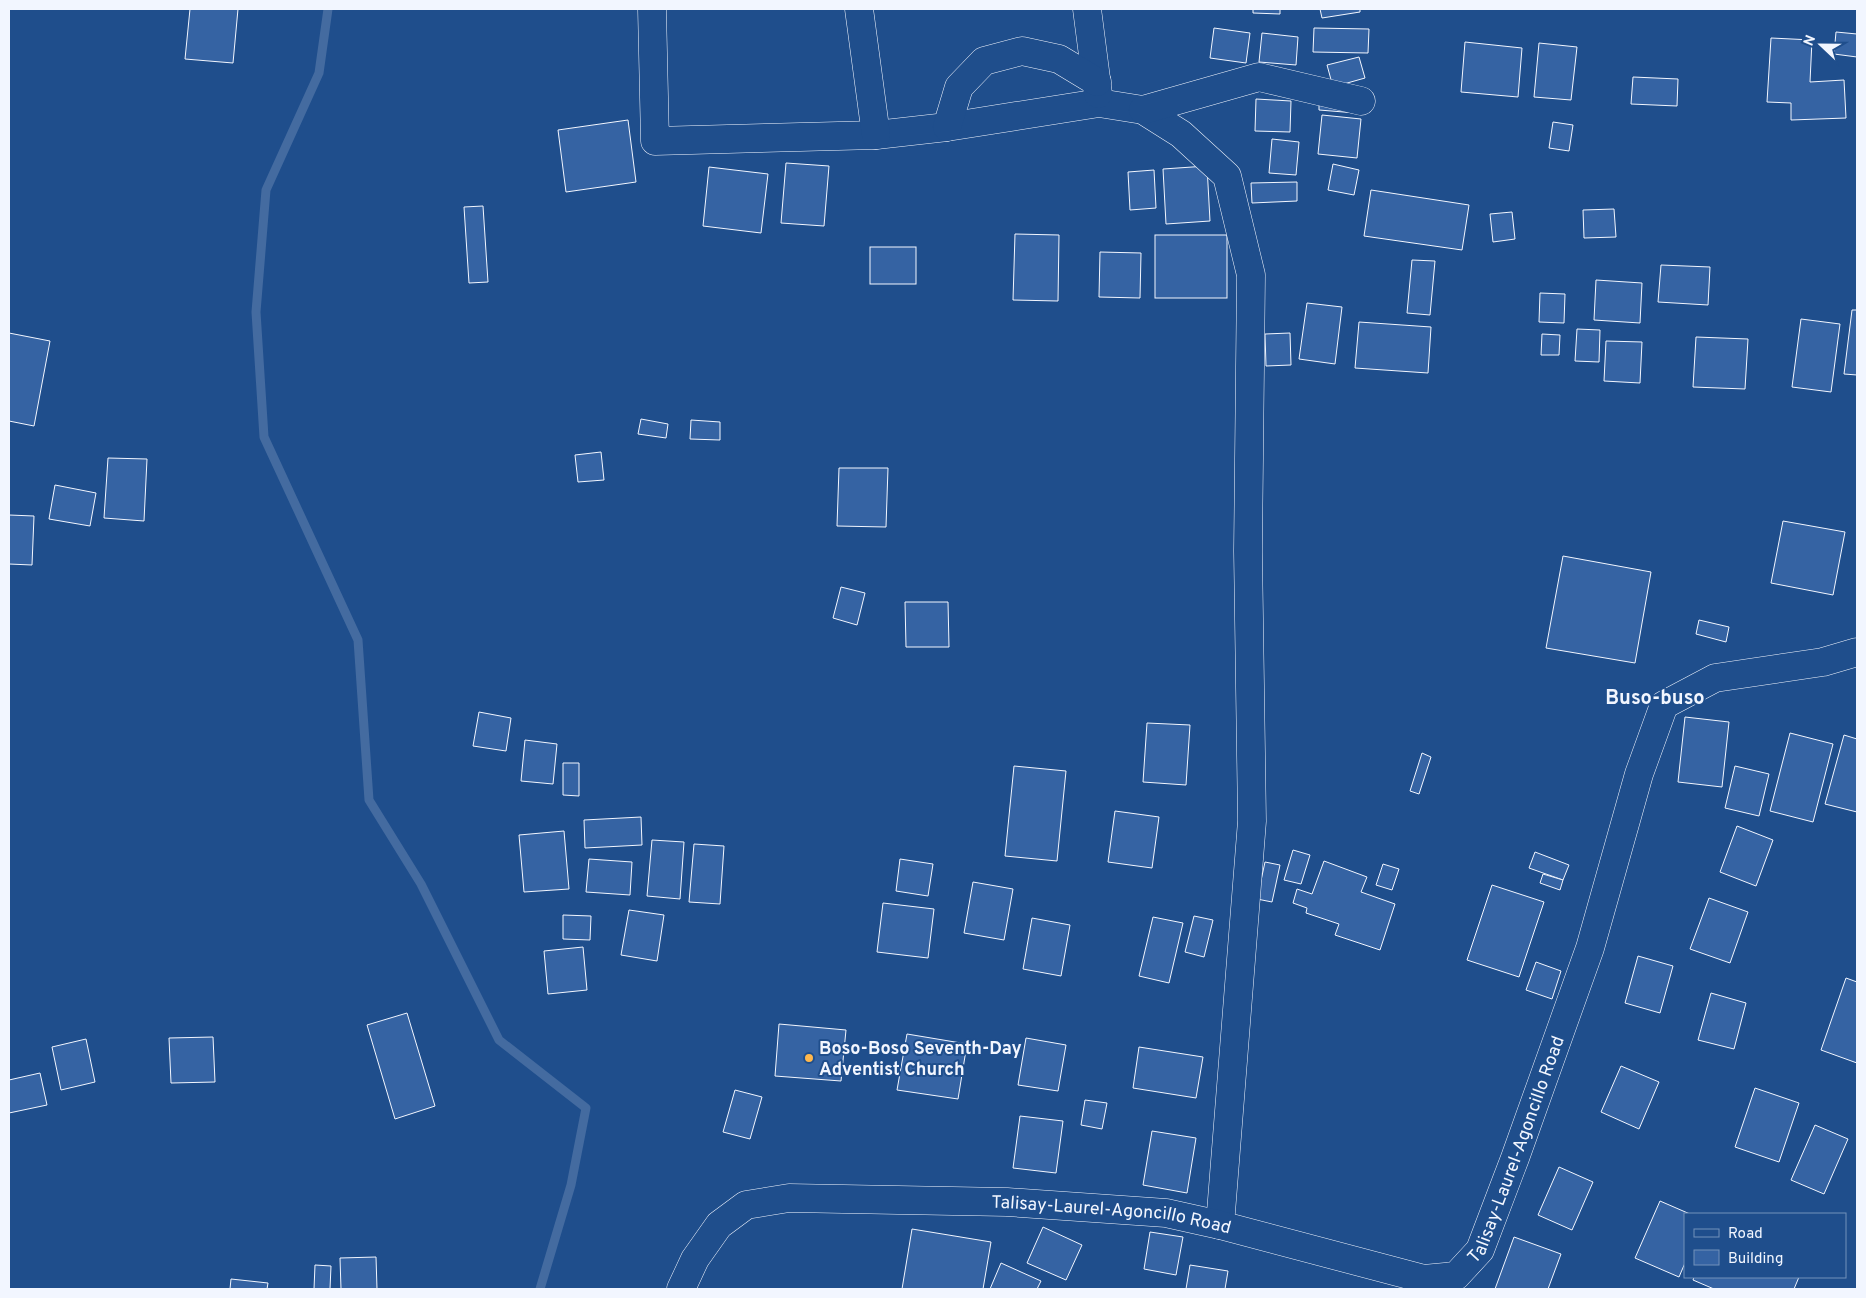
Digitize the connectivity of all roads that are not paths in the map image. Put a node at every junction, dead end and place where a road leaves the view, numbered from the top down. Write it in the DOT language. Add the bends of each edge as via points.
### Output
graph roads {
  1 [pos="652,9"];
  2 [pos="859,9"];
  3 [pos="1088,9"];
  4 [pos="1098,92"];
  5 [pos="1361,102"];
  6 [pos="1143,110"];
  7 [pos="947,126"];
  8 [pos="876,135"];
  9 [pos="1857,652"];
  10 [pos="1220,1225"];
  11 [pos="1458,1283"];
  12 [pos="682,1289"];
  1 -- 8 [label="main road" via="655,140"];
  2 -- 8 [label="main road"];
  3 -- 4 [label="main road"];
  4 -- 6 [label="main road"];
  4 -- 7 [label="main road"];
  4 -- 7 [label="main road" via="1059,59 1022,51 984,61 959,87"];
  5 -- 6 [label="main road" via="1259,77"];
  6 -- 10 [label="main road" via="1181,134 1227,176 1251,275 1248,551 1252,821"];
  7 -- 8 [label="main road"];
  9 -- 11 [label="main road, Talisay-Laurel-Agoncillo Road" via="1823,662 1715,678 1664,705 1639,774 1590,948 1480,1250"];
  10 -- 11 [label="main road, Talisay-Laurel-Agoncillo Road" via="1424,1279"];
  10 -- 12 [label="main road, Talisay-Laurel-Agoncillo Road" via="1166,1213 1007,1202 789,1198 746,1205 719,1225 695,1259"];
}
